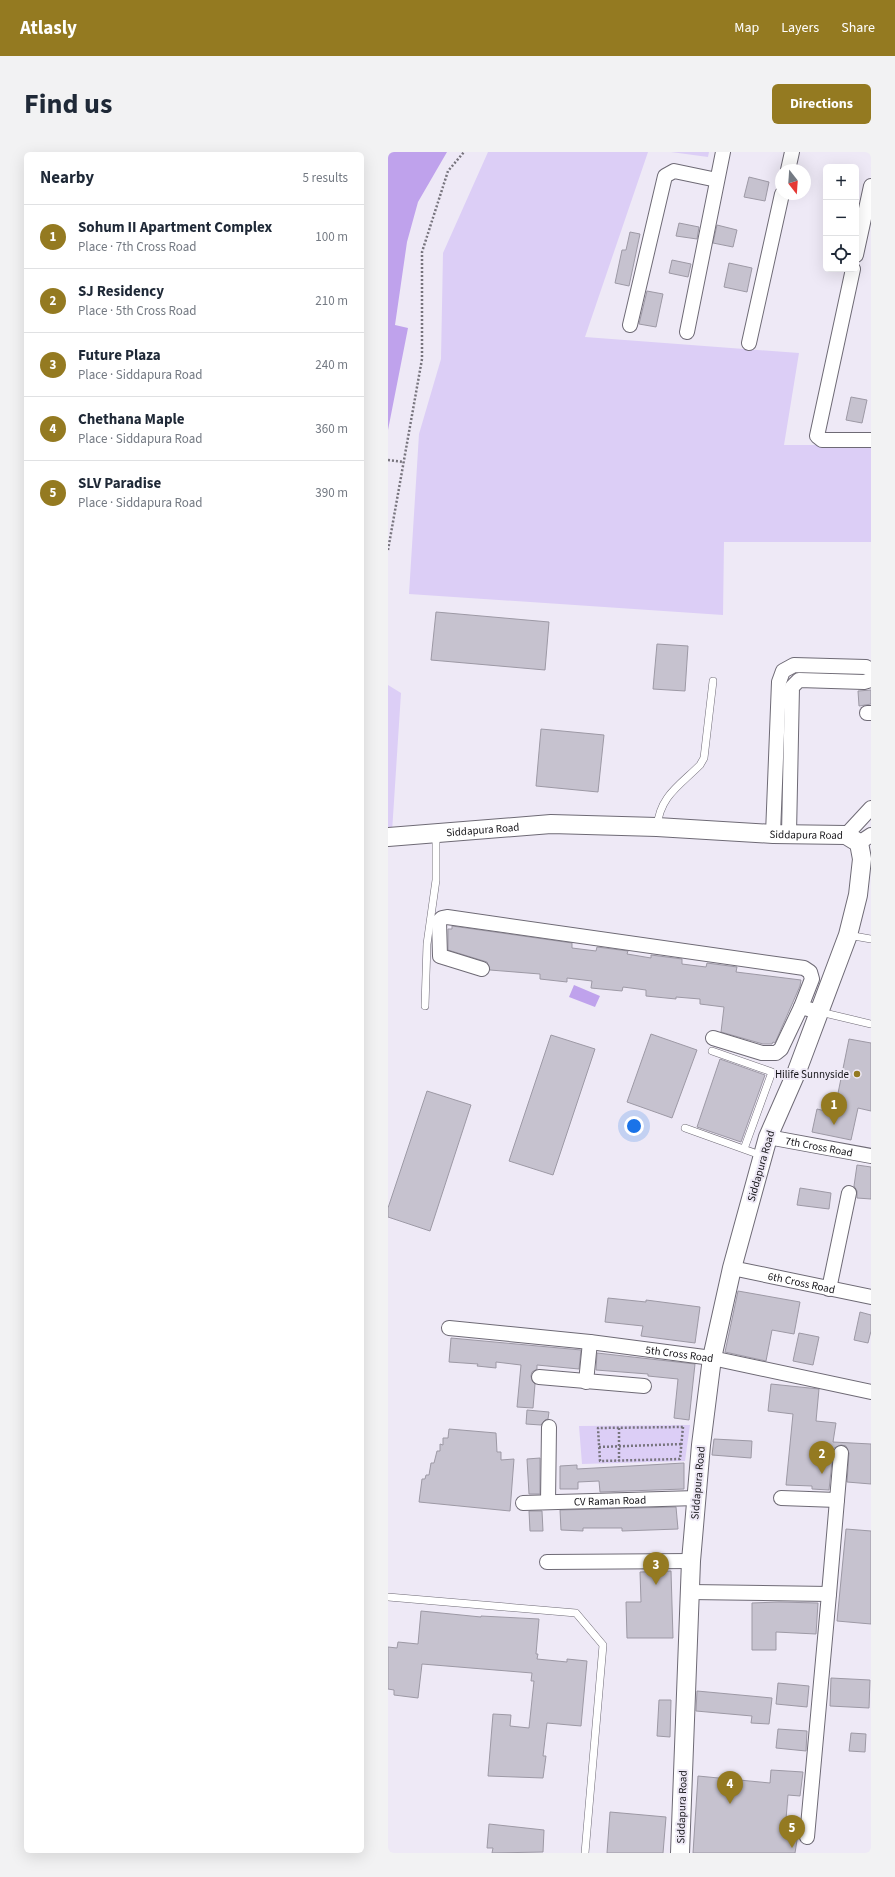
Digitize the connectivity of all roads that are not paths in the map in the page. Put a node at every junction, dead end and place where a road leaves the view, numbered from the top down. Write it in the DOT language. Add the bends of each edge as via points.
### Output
graph roads {
  1 [pos="723,152"];
  2 [pos="792,152"];
  3 [pos="789,164"];
  4 [pos="717,180"];
  5 [pos="871,186"];
  6 [pos="781,200"];
  7 [pos="859,241"];
  8 [pos="852,272"];
  9 [pos="630,325"];
  10 [pos="687,332"];
  11 [pos="749,343"];
  12 [pos="871,440"];
  13 [pos="871,670"];
  14 [pos="871,680"];
  15 [pos="713,682"];
  16 [pos="871,808"];
  17 [pos="657,827"];
  18 [pos="436,832"];
  19 [pos="781,834"];
  20 [pos="388,837"];
  21 [pos="862,846"];
  22 [pos="848,935"];
  23 [pos="870,938"];
  24 [pos="482,969"];
  25 [pos="425,1006"];
  26 [pos="801,1007"];
  27 [pos="819,1012"];
  28 [pos="871,1024"];
  29 [pos="713,1044"];
  30 [pos="684,1128"];
  31 [pos="768,1137"];
  32 [pos="744,1149"];
  33 [pos="763,1156"];
  34 [pos="871,1156"];
  35 [pos="849,1193"];
  36 [pos="732,1268"];
  37 [pos="828,1289"];
  38 [pos="871,1297"];
  39 [pos="449,1328"];
  40 [pos="590,1342"];
  41 [pos="712,1358"];
  42 [pos="539,1377"];
  43 [pos="586,1382"];
  44 [pos="644,1386"];
  45 [pos="871,1392"];
  46 [pos="549,1427"];
  47 [pos="841,1454"];
  48 [pos="697,1498"];
  49 [pos="781,1498"];
  50 [pos="837,1500"];
  51 [pos="548,1502"];
  52 [pos="523,1503"];
  53 [pos="691,1561"];
  54 [pos="547,1562"];
  55 [pos="690,1592"];
  56 [pos="829,1594"];
  57 [pos="388,1596"];
  58 [pos="807,1837"];
  59 [pos="585,1853"];
  60 [pos="680,1853"];
  1 -- 4 [label="street"];
  2 -- 3 [label="street"];
  4 -- 9 [label="street" via="674,171 665,176"];
  4 -- 10 [label="street"];
  5 -- 7 [label="street"];
  6 -- 11 [label="street"];
  8 -- 12 [label="street" via="817,436 822,440"];
  13 -- 19 [label="street" via="866,667 794,665 783,671 779,682"];
  14 -- 19 [label="street" via="799,680 792,687"];
  15 -- 17 [label="lane" via="704,758 700,766 664,801 658,813"];
  16 -- 21 [label="street"];
  17 -- 18 [label="street, Siddapura Road" via="551,824"];
  17 -- 19 [label="street, Siddapura Road"];
  18 -- 20 [label="street, Siddapura Road"];
  18 -- 25 [label="lane" via="436,880 427,944"];
  19 -- 21 [label="street, Siddapura Road"];
  21 -- 22 [label="street, Siddapura Road" via="858,895"];
  22 -- 23 [label="lane"];
  22 -- 27 [label="street, Siddapura Road"];
  24 -- 26 [label="street" via="440,956 442,918 804,968 810,972 812,979"];
  26 -- 27 [label="street"];
  26 -- 29 [label="street" via="781,1049 776,1053"];
  27 -- 28 [label="lane"];
  27 -- 31 [label="street, Siddapura Road"];
  29 -- 32 [label="lane" via="772,1072"];
  30 -- 32 [label="lane"];
  31 -- 33 [label="street, Siddapura Road"];
  31 -- 34 [label="street, 7th Cross Road"];
  32 -- 33 [label="lane"];
  33 -- 36 [label="street, Siddapura Road"];
  35 -- 37 [label="street"];
  36 -- 37 [label="street, 6th Cross Road"];
  36 -- 41 [label="street, Siddapura Road"];
  37 -- 38 [label="street, 6th Cross Road"];
  39 -- 40 [label="street, 5th Cross Road"];
  40 -- 41 [label="street, 5th Cross Road"];
  40 -- 43 [label="street"];
  41 -- 45 [label="street, 5th Cross Road"];
  41 -- 48 [label="street, Siddapura Road"];
  42 -- 43 [label="street"];
  43 -- 44 [label="street"];
  46 -- 51 [label="street"];
  47 -- 50 [label="street"];
  48 -- 51 [label="street, CV Raman Road"];
  48 -- 53 [label="street, Siddapura Road"];
  49 -- 50 [label="street"];
  50 -- 56 [label="street"];
  51 -- 52 [label="street, CV Raman Road"];
  53 -- 54 [label="street"];
  53 -- 55 [label="street, Siddapura Road"];
  55 -- 56 [label="street"];
  55 -- 60 [label="street, Siddapura Road"];
  56 -- 58 [label="street"];
  57 -- 59 [label="lane" via="576,1613 603,1645"];
}
